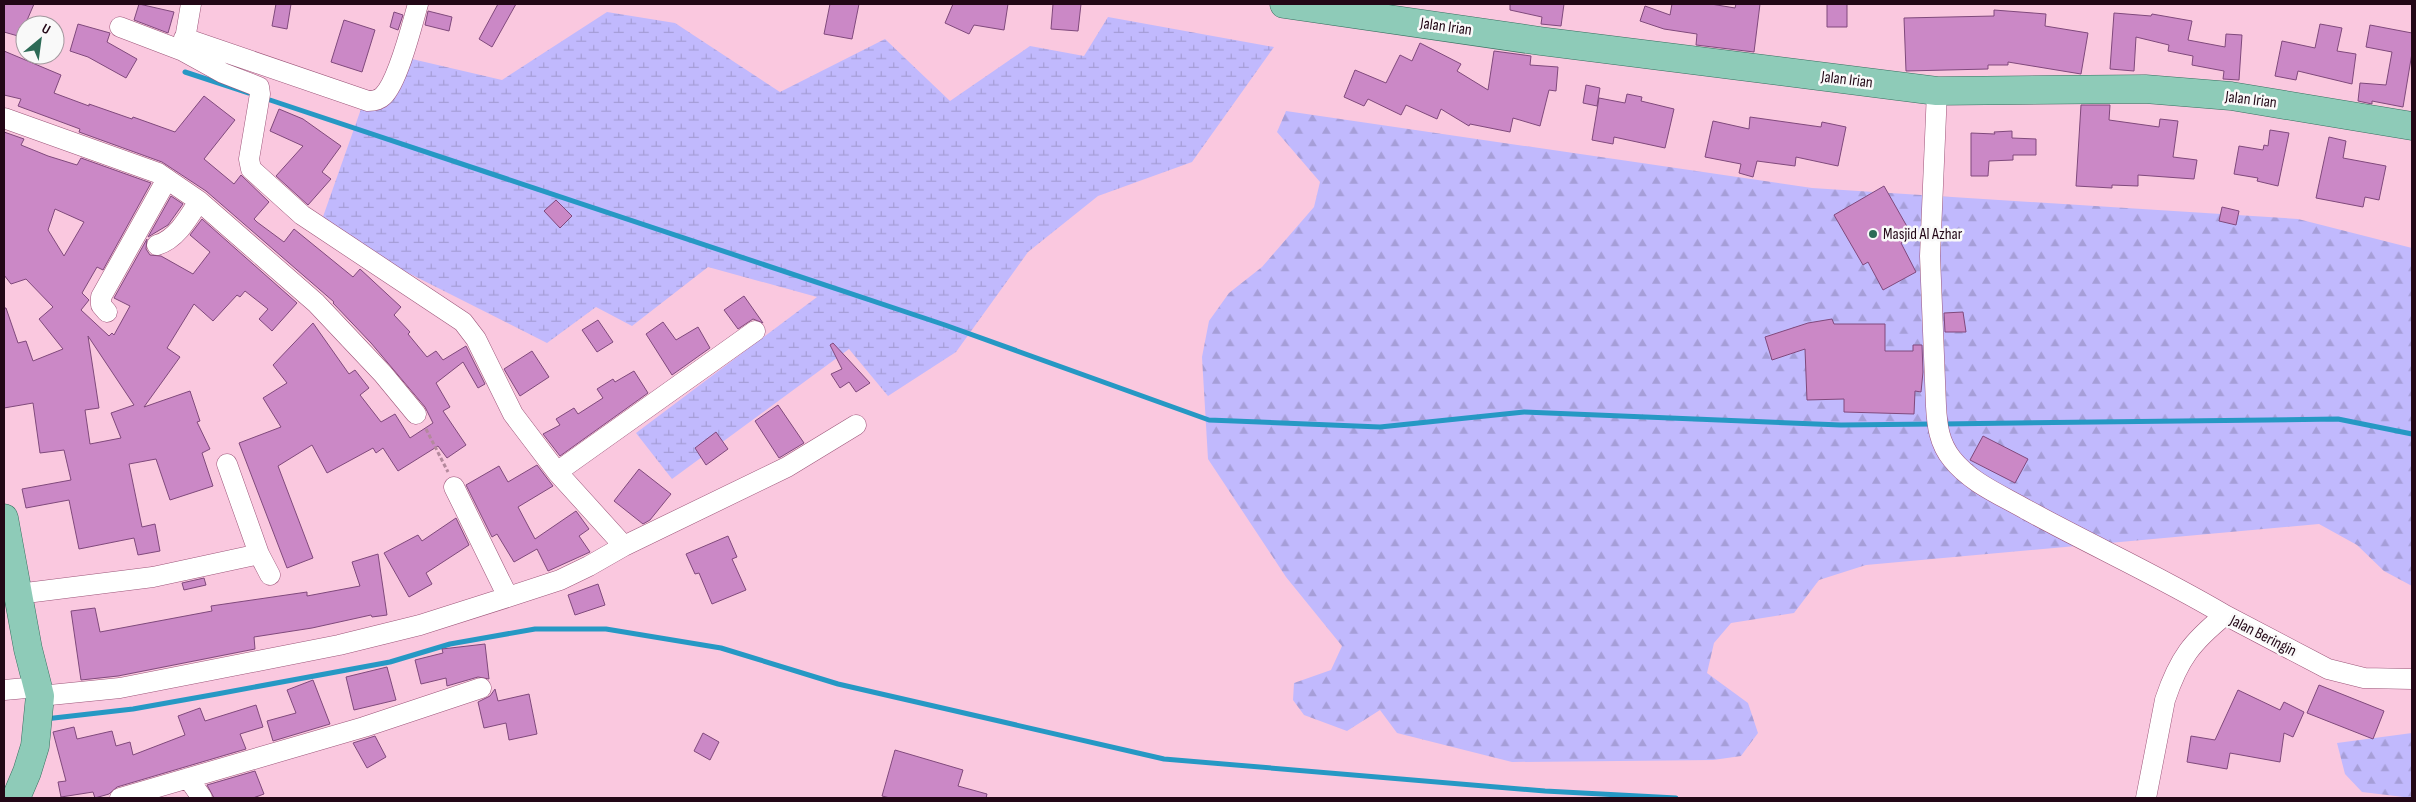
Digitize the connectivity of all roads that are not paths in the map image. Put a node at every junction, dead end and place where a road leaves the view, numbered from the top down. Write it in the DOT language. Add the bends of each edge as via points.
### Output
graph roads {
  1 [pos="190,4"];
  2 [pos="418,4"];
  3 [pos="1284,4"];
  4 [pos="120,27"];
  5 [pos="183,44"];
  6 [pos="1936,91"];
  7 [pos="4,118"];
  8 [pos="2412,126"];
  9 [pos="167,179"];
  10 [pos="199,201"];
  11 [pos="157,244"];
  12 [pos="107,312"];
  13 [pos="755,330"];
  14 [pos="416,414"];
  15 [pos="856,424"];
  16 [pos="228,464"];
  17 [pos="557,472"];
  18 [pos="454,487"];
  19 [pos="4,518"];
  20 [pos="624,546"];
  21 [pos="259,554"];
  22 [pos="270,575"];
  23 [pos="12,580"];
  24 [pos="508,597"];
  25 [pos="2225,615"];
  26 [pos="2412,679"];
  27 [pos="480,688"];
  28 [pos="4,690"];
  29 [pos="39,697"];
  30 [pos="188,778"];
  31 [pos="2147,792"];
  32 [pos="16,798"];
  33 [pos="120,798"];
  34 [pos="202,798"];
  1 -- 5 [label="street"];
  2 -- 5 [label="street" via="400,61 385,94 376,100 368,101"];
  3 -- 6 [label="main road, Jalan Irian" via="1540,41"];
  4 -- 5 [label="street"];
  5 -- 17 [label="street" via="223,73 258,85 259,102 248,159 251,169 302,216 463,322 476,339 514,414"];
  6 -- 8 [label="main road, Jalan Irian" via="2145,89 2240,98"];
  6 -- 25 [label="street" via="1930,256 1938,430 1950,457 1976,481"];
  7 -- 9 [label="street" via="140,166"];
  9 -- 10 [label="street"];
  9 -- 12 [label="street" via="101,297 101,305"];
  10 -- 11 [label="street" via="174,234 166,242"];
  10 -- 14 [label="street" via="316,303"];
  13 -- 17 [label="street"];
  15 -- 20 [label="street" via="786,467"];
  16 -- 21 [label="street"];
  17 -- 20 [label="street"];
  18 -- 24 [label="street"];
  19 -- 23 [label="main road"];
  20 -- 24 [label="street" via="560,580"];
  21 -- 22 [label="street"];
  21 -- 23 [label="street" via="153,577"];
  23 -- 29 [label="main road"];
  24 -- 29 [label="street" via="420,625 339,645 120,688"];
  25 -- 26 [label="street, Jalan Beringin" via="2328,669 2364,678"];
  25 -- 31 [label="street, Jalan Beringin" via="2199,636 2177,668 2165,700"];
  27 -- 30 [label="street"];
  28 -- 29 [label="street"];
  29 -- 32 [label="main road" via="37,735"];
  30 -- 33 [label="street"];
  30 -- 34 [label="street"];
}
